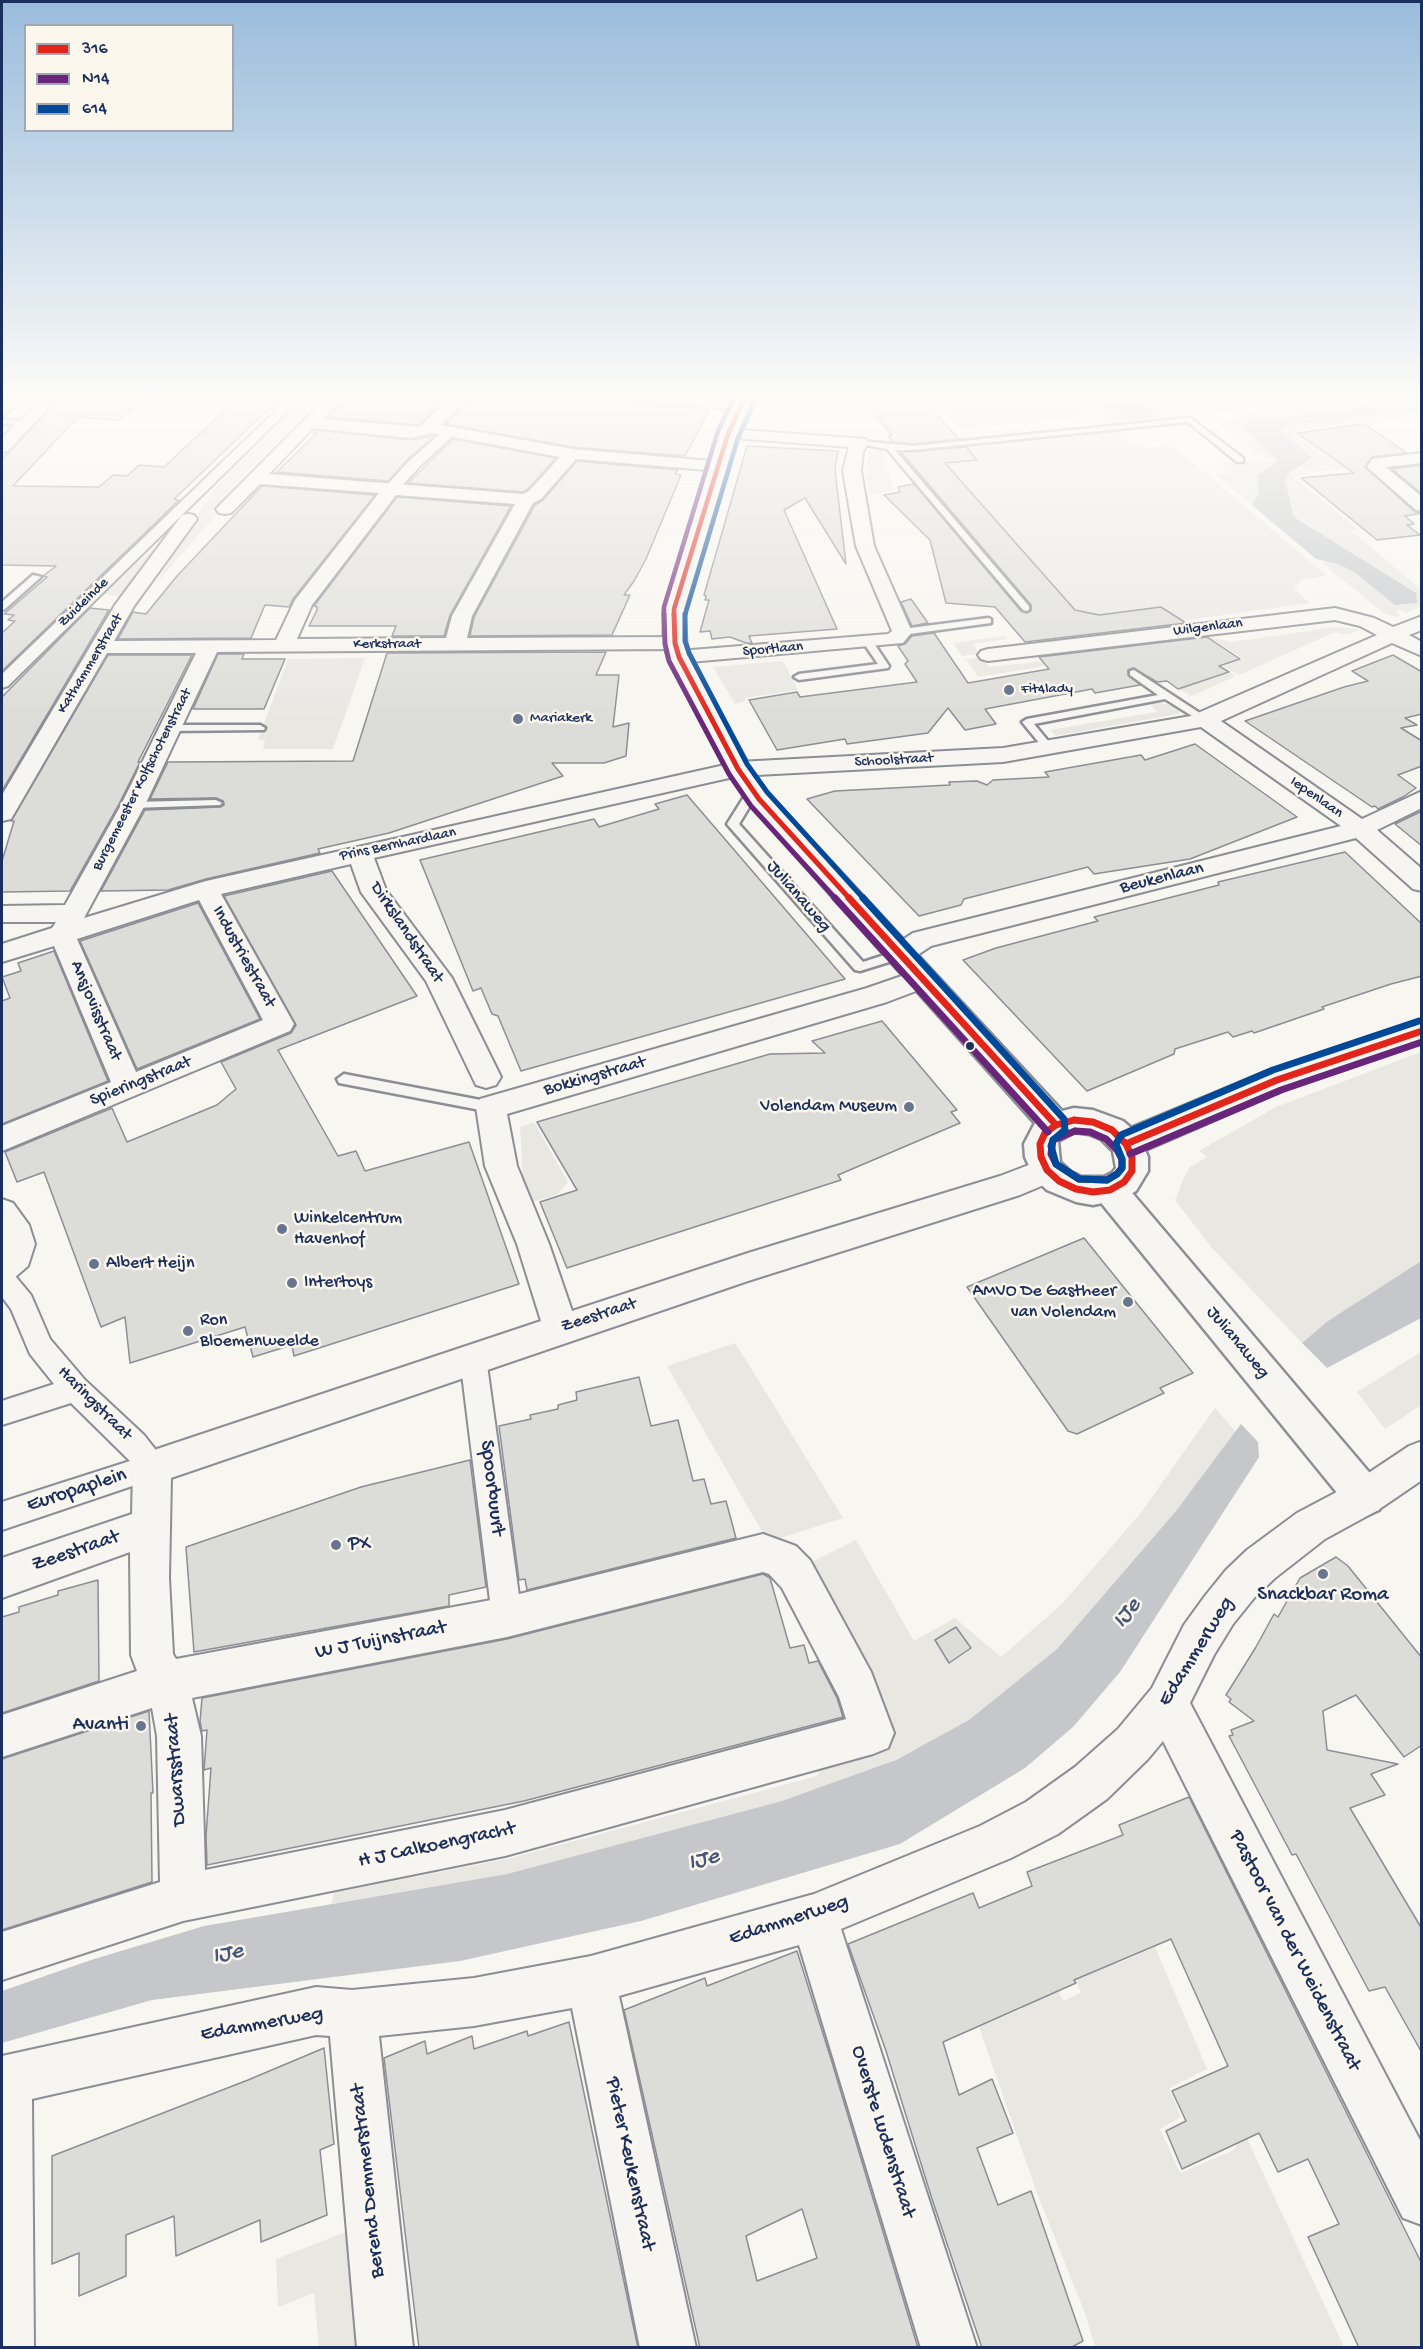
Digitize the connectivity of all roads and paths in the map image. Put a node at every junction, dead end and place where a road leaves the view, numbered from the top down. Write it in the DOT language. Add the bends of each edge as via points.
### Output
graph roads {
  1 [pos="187,505"];
  2 [pos="192,505"];
  3 [pos="229,505"];
  4 [pos="379,505"];
  5 [pos="523,505"];
  6 [pos="706,505"];
  7 [pos="858,505"];
  8 [pos="938,505"];
  9 [pos="225,509"];
  10 [pos="188,519"];
  11 [pos="36,577"];
  12 [pos="2,607"];
  13 [pos="1026,608"];
  14 [pos="987,621"];
  15 [pos="1422,622"];
  16 [pos="902,632"];
  17 [pos="1392,634"];
  18 [pos="868,642"];
  19 [pos="455,645"];
  20 [pos="284,646"];
  21 [pos="100,647"];
  22 [pos="209,647"];
  23 [pos="677,650"];
  24 [pos="1422,650"];
  25 [pos="988,655"];
  26 [pos="1134,673"];
  27 [pos="798,677"];
  28 [pos="2,683"];
  29 [pos="1167,696"];
  30 [pos="1204,719"];
  31 [pos="170,728"];
  32 [pos="260,728"];
  33 [pos="1049,748"];
  34 [pos="751,776"];
  35 [pos="1422,798"];
  36 [pos="216,803"];
  37 [pos="133,805"];
  38 [pos="2,814"];
  39 [pos="1361,829"];
  40 [pos="360,853"];
  41 [pos="1422,883"];
  42 [pos="206,889"];
  43 [pos="2,914"];
  44 [pos="68,923"];
  45 [pos="2,953"];
  46 [pos="900,954"];
  47 [pos="922,978"];
  48 [pos="280,1024"];
  49 [pos="1422,1031"];
  50 [pos="486,1077"];
  51 [pos="344,1079"];
  52 [pos="128,1088"];
  53 [pos="491,1107"];
  54 [pos="1056,1125"];
  55 [pos="2,1139"];
  56 [pos="1126,1143"];
  57 [pos="1047,1170"];
  58 [pos="1110,1190"];
  59 [pos="2,1212"];
  60 [pos="2,1268"];
  61 [pos="2,1279"];
  62 [pos="561,1329"];
  63 [pos="473,1358"];
  64 [pos="75,1389"];
  65 [pos="2,1413"];
  66 [pos="1422,1458"];
  67 [pos="152,1467"];
  68 [pos="1365,1497"];
  69 [pos="2,1516"];
  70 [pos="150,1526"];
  71 [pos="2,1578"];
  72 [pos="507,1617"];
  73 [pos="167,1682"];
  74 [pos="1167,1703"];
  75 [pos="873,1733"];
  76 [pos="2,1736"];
  77 [pos="183,1898"];
  78 [pos="814,1917"];
  79 [pos="2,1956"];
  80 [pos="591,1980"];
  81 [pos="352,2014"];
  82 [pos="4,2080"];
  83 [pos="1422,2199"];
  84 [pos="4,2277"];
  85 [pos="6,2348"];
  86 [pos="385,2348"];
  87 [pos="668,2348"];
  88 [pos="949,2348"];
  1 -- 28 [label="street, Zuideinde"];
  2 -- 10 [label="street"];
  3 -- 9 [label="street"];
  4 -- 20 [label="street" via="302,604"];
  5 -- 19 [label="street" via="462,616"];
  6 -- 23 [label="main road, Julianaweg" via="674,609"];
  7 -- 16 [label="street" via="866,546"];
  8 -- 13 [label="lane"];
  10 -- 21 [label="street, Kathammerstraat"];
  11 -- 12 [label="lane"];
  14 -- 16 [label="lane, Sportlaan"];
  15 -- 17 [label="street, Schoolstraat"];
  16 -- 18 [label="street, Sportlaan" via="896,639"];
  17 -- 24 [label="street, Wilgenlaan"];
  17 -- 25 [label="street, Wilgenlaan" via="1356,618 1335,614"];
  17 -- 30 [label="street, Schoolstraat"];
  18 -- 23 [label="street, Sportlaan"];
  18 -- 27 [label="lane, Sportlaan" via="884,666"];
  19 -- 20 [label="street, Kerkstraat"];
  19 -- 23 [label="street, Kerkstraat"];
  20 -- 22 [label="street, Kerkstraat"];
  21 -- 22 [label="street, Kerkstraat"];
  21 -- 38 [label="street, Kathammerstraat"];
  22 -- 31 [label="street, Burgemeester Kolfschotenstraat"];
  23 -- 34 [label="main road, Julianaweg"];
  26 -- 29 [label="lane"];
  29 -- 30 [label="lane"];
  29 -- 33 [label="lane" via="1027,722"];
  30 -- 33 [label="street, Schoolstraat"];
  30 -- 39 [label="street, Iepenlaan"];
  31 -- 32 [label="lane"];
  31 -- 37 [label="street, Burgemeester Kolfschotenstraat"];
  33 -- 34 [label="street, Schoolstraat"];
  34 -- 40 [label="street, Prins Bernhardlaan" via="700,776"];
  34 -- 46 [label="main road, Julianaweg"];
  34 -- 46 [label="lane, Julianaweg" via="733,824 860,967"];
  35 -- 39 [label="street, Beukenlaan"];
  36 -- 37 [label="lane"];
  37 -- 44 [label="street, Burgemeester Kolfschotenstraat"];
  39 -- 41 [label="street, Iepenlaan"];
  39 -- 46 [label="street, Beukenlaan" via="922,939"];
  40 -- 42 [label="street, Prins Bernhardlaan"];
  40 -- 50 [label="street, Dirkslandstraat" via="374,892 438,978"];
  42 -- 44 [label="street, Prins Bernhardlaan"];
  42 -- 48 [label="street, Industriestraat"];
  43 -- 44 [label="street"];
  44 -- 45 [label="street, Prins Bernhardlaan"];
  44 -- 52 [label="street, Ansjovisstraat"];
  46 -- 47 [label="main road, Julianaweg"];
  47 -- 53 [label="street, Bokkingstraat"];
  47 -- 54 [label="main road, Julianaweg"];
  48 -- 52 [label="street, Spieringstraat"];
  49 -- 56 [label="main road" via="1277,1080"];
  51 -- 53 [label="lane"];
  52 -- 55 [label="street, Spieringstraat"];
  53 -- 62 [label="street" via="501,1166 533,1244"];
  54 -- 56 [label="main road" via="1074,1120 1093,1122 1112,1130"];
  54 -- 57 [label="main road" via="1045,1133 1040,1144"];
  56 -- 58 [label="main road" via="1132,1157 1131,1171 1124,1182"];
  57 -- 58 [label="main road" via="1076,1189"];
  57 -- 62 [label="street, Zeestraat" via="1009,1186"];
  58 -- 68 [label="main road, Julianaweg"];
  59 -- 60 [label="street" via="19,1244 15,1256"];
  61 -- 64 [label="street, Haringstraat" via="22,1303 39,1346"];
  62 -- 63 [label="street, Zeestraat"];
  63 -- 67 [label="street, Zeestraat"];
  63 -- 72 [label="street, Spoorbuurt"];
  64 -- 65 [label="street"];
  64 -- 67 [label="street, Haringstraat" via="134,1444"];
  66 -- 68 [label="street, Edammerweg"];
  67 -- 69 [label="street, Europaplein"];
  67 -- 70 [label="street, Dwarsstraat"];
  68 -- 74 [label="street, Edammerweg" via="1311,1526 1239,1584 1199,1640"];
  70 -- 71 [label="street, Zeestraat"];
  70 -- 73 [label="street, Dwarsstraat" via="152,1655"];
  72 -- 73 [label="street, W J Tuijnstraat"];
  72 -- 75 [label="street, W J Tuijnstraat" via="763,1553 782,1560 796,1574 856,1687"];
  73 -- 76 [label="street, W J Tuijnstraat"];
  73 -- 77 [label="street, Dwarsstraat" via="179,1736"];
  74 -- 78 [label="street, Edammerweg" via="1091,1783 1042,1818 995,1842"];
  74 -- 83 [label="street, Pastoor van der Weidenstraat"];
  75 -- 77 [label="street, H J Calkoengracht" via="505,1833"];
  77 -- 79 [label="street, H J Calkoengracht"];
  78 -- 80 [label="street, Edammerweg"];
  78 -- 88 [label="street, Overste Ludenstraat"];
  80 -- 81 [label="street, Edammerweg" via="474,2002"];
  80 -- 87 [label="street, Pieter Keukenstraat"];
  81 -- 82 [label="street, Edammerweg" via="316,2011 272,2019"];
  81 -- 86 [label="street, Berend Demmerstraat"];
  82 -- 84 [label="street"];
  84 -- 85 [label="street"];
}
